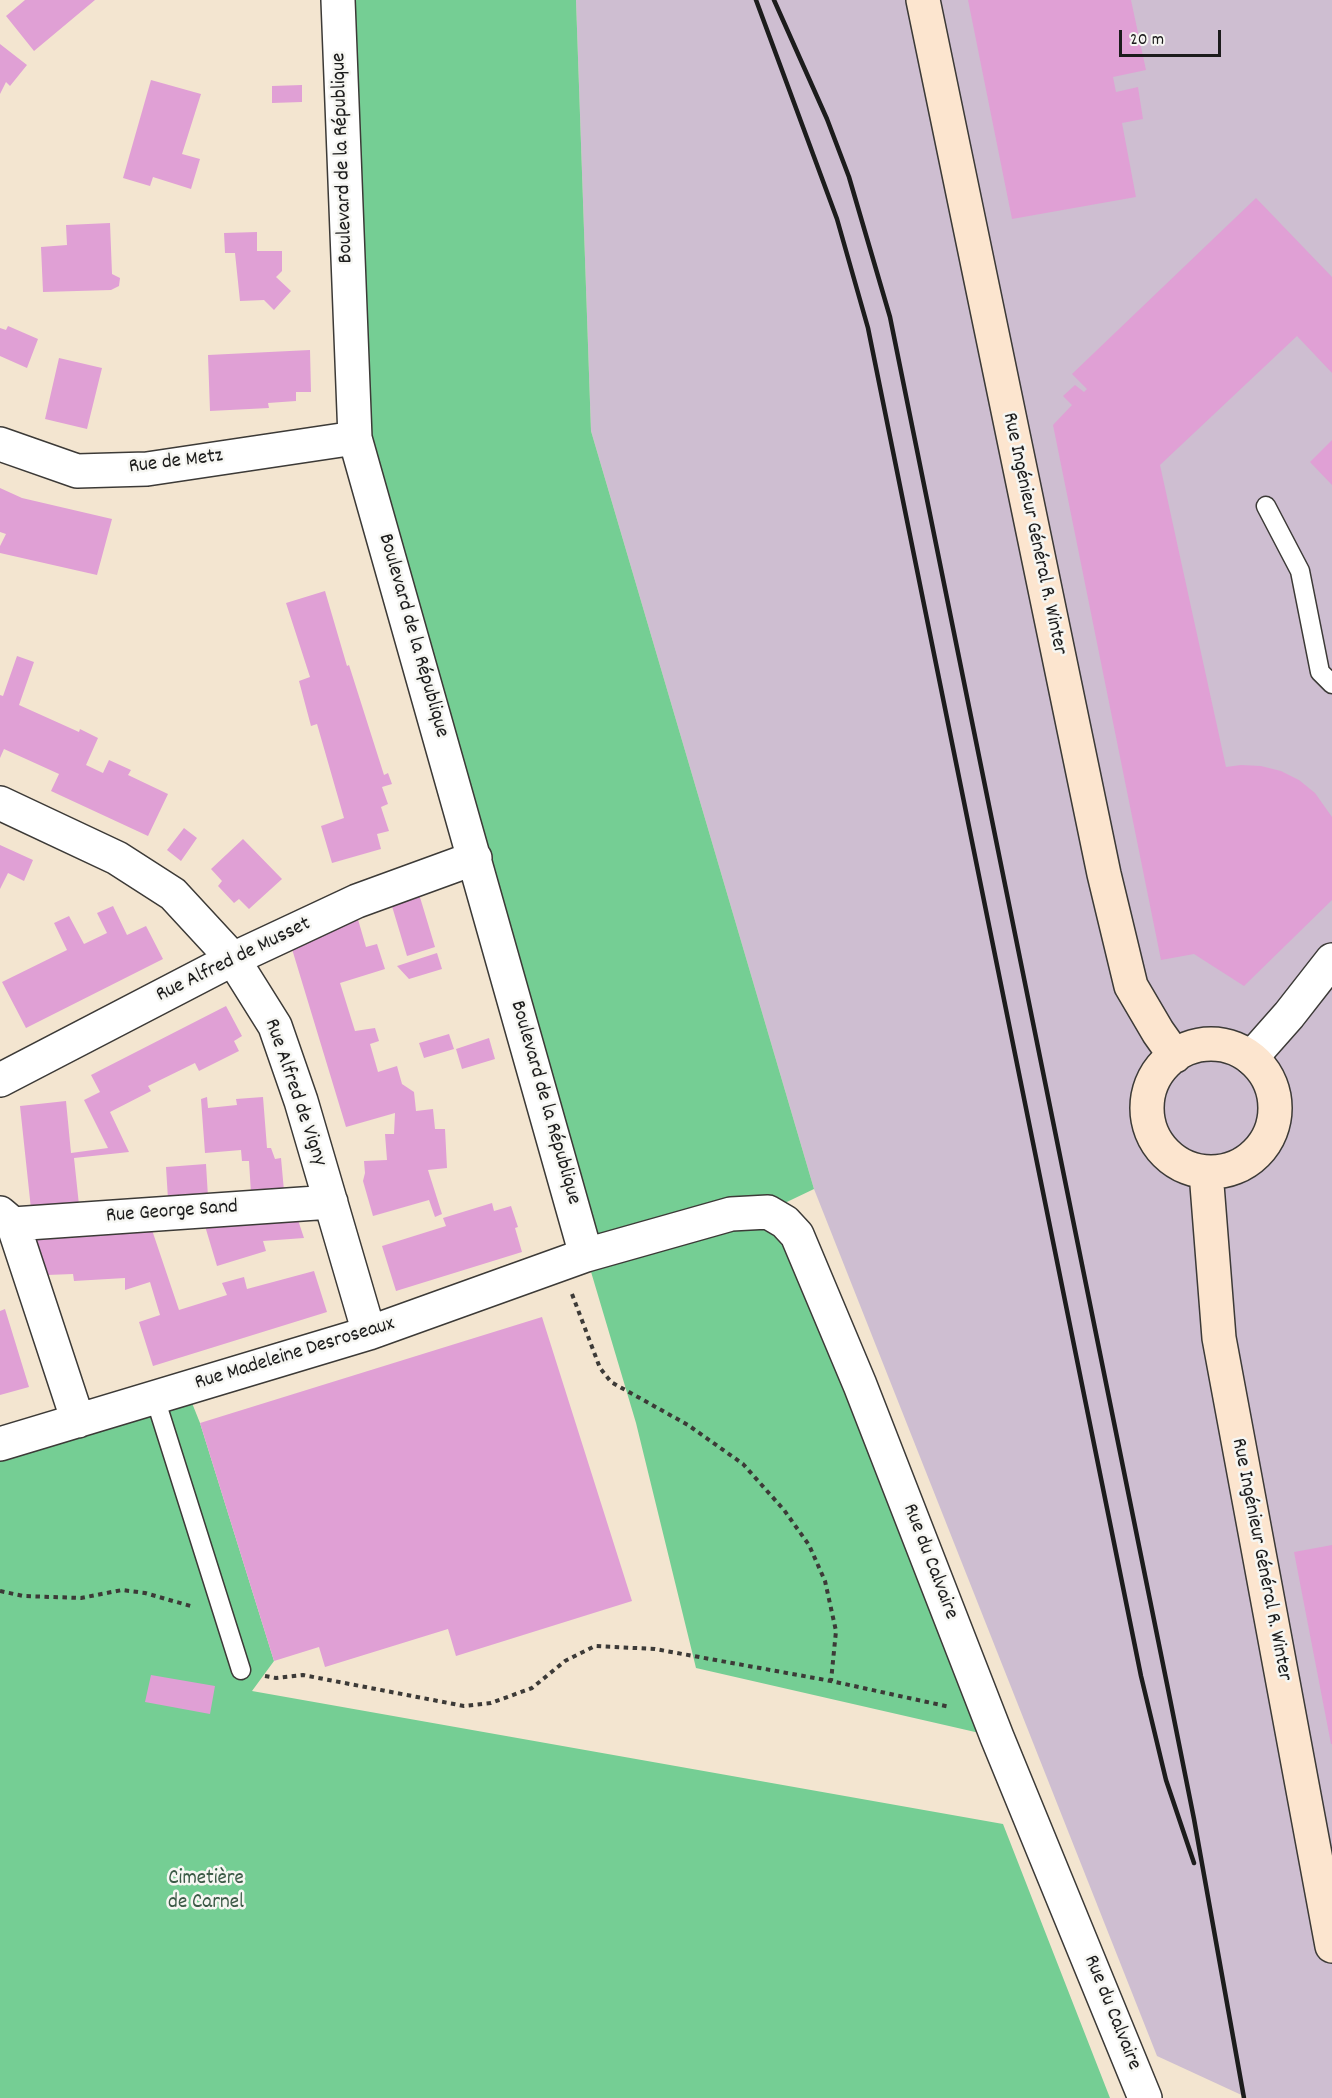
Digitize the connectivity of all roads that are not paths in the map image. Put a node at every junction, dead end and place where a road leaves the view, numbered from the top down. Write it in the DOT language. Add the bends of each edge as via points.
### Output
graph roads {
  1 [pos="338,0"];
  2 [pos="923,0"];
  3 [pos="355,438"];
  4 [pos="0,444"];
  5 [pos="1266,506"];
  6 [pos="1332,684"];
  7 [pos="0,803"];
  8 [pos="476,858"];
  9 [pos="233,959"];
  10 [pos="1332,960"];
  11 [pos="1175,1056"];
  12 [pos="1251,1058"];
  13 [pos="0,1080"];
  14 [pos="1206,1172"];
  15 [pos="331,1202"];
  16 [pos="6,1218"];
  17 [pos="575,1260"];
  18 [pos="369,1333"];
  19 [pos="155,1398"];
  20 [pos="78,1421"];
  21 [pos="0,1444"];
  22 [pos="241,1670"];
  23 [pos="1332,1946"];
  24 [pos="1145,2098"];
  1 -- 3 [label="street, Boulevard de la République"];
  2 -- 11 [label="street, Rue Ingénieur Général R. Winter" via="1104,874 1131,986"];
  3 -- 4 [label="street, Rue de Metz" via="147,469 77,471"];
  3 -- 8 [label="street, Boulevard de la République"];
  5 -- 6 [label="lane" via="1300,572 1320,672"];
  7 -- 9 [label="street, Rue Alfred de Vigny" via="117,858 173,894"];
  8 -- 9 [label="street, Rue Alfred de Musset" via="357,901"];
  8 -- 17 [label="street, Boulevard de la République"];
  9 -- 13 [label="street, Rue Alfred de Musset"];
  9 -- 15 [label="street, Rue Alfred de Vigny" via="275,1026"];
  10 -- 12 [label="street"];
  11 -- 12 [label="street" via="1188,1047 1217,1045"];
  11 -- 14 [label="street" via="1152,1084 1147,1104 1149,1123 1156,1141 1168,1155 1183,1166"];
  12 -- 14 [label="street" via="1269,1081 1274,1096 1271,1131 1250,1159 1222,1172"];
  14 -- 23 [label="street, Rue Ingénieur Général R. Winter" via="1219,1338"];
  15 -- 16 [label="street, Rue George Sand"];
  15 -- 18 [label="street, Rue Alfred de Vigny"];
  16 -- 20 [label="street"];
  17 -- 18 [label="street, Rue Madeleine Desroseaux"];
  17 -- 24 [label="street, Rue du Calvaire" via="731,1214 768,1212 797,1235"];
  18 -- 19 [label="street, Rue Madeleine Desroseaux"];
  19 -- 20 [label="street, Rue Madeleine Desroseaux"];
  19 -- 22 [label="lane"];
  20 -- 21 [label="street, Rue Madeleine Desroseaux"];
}
